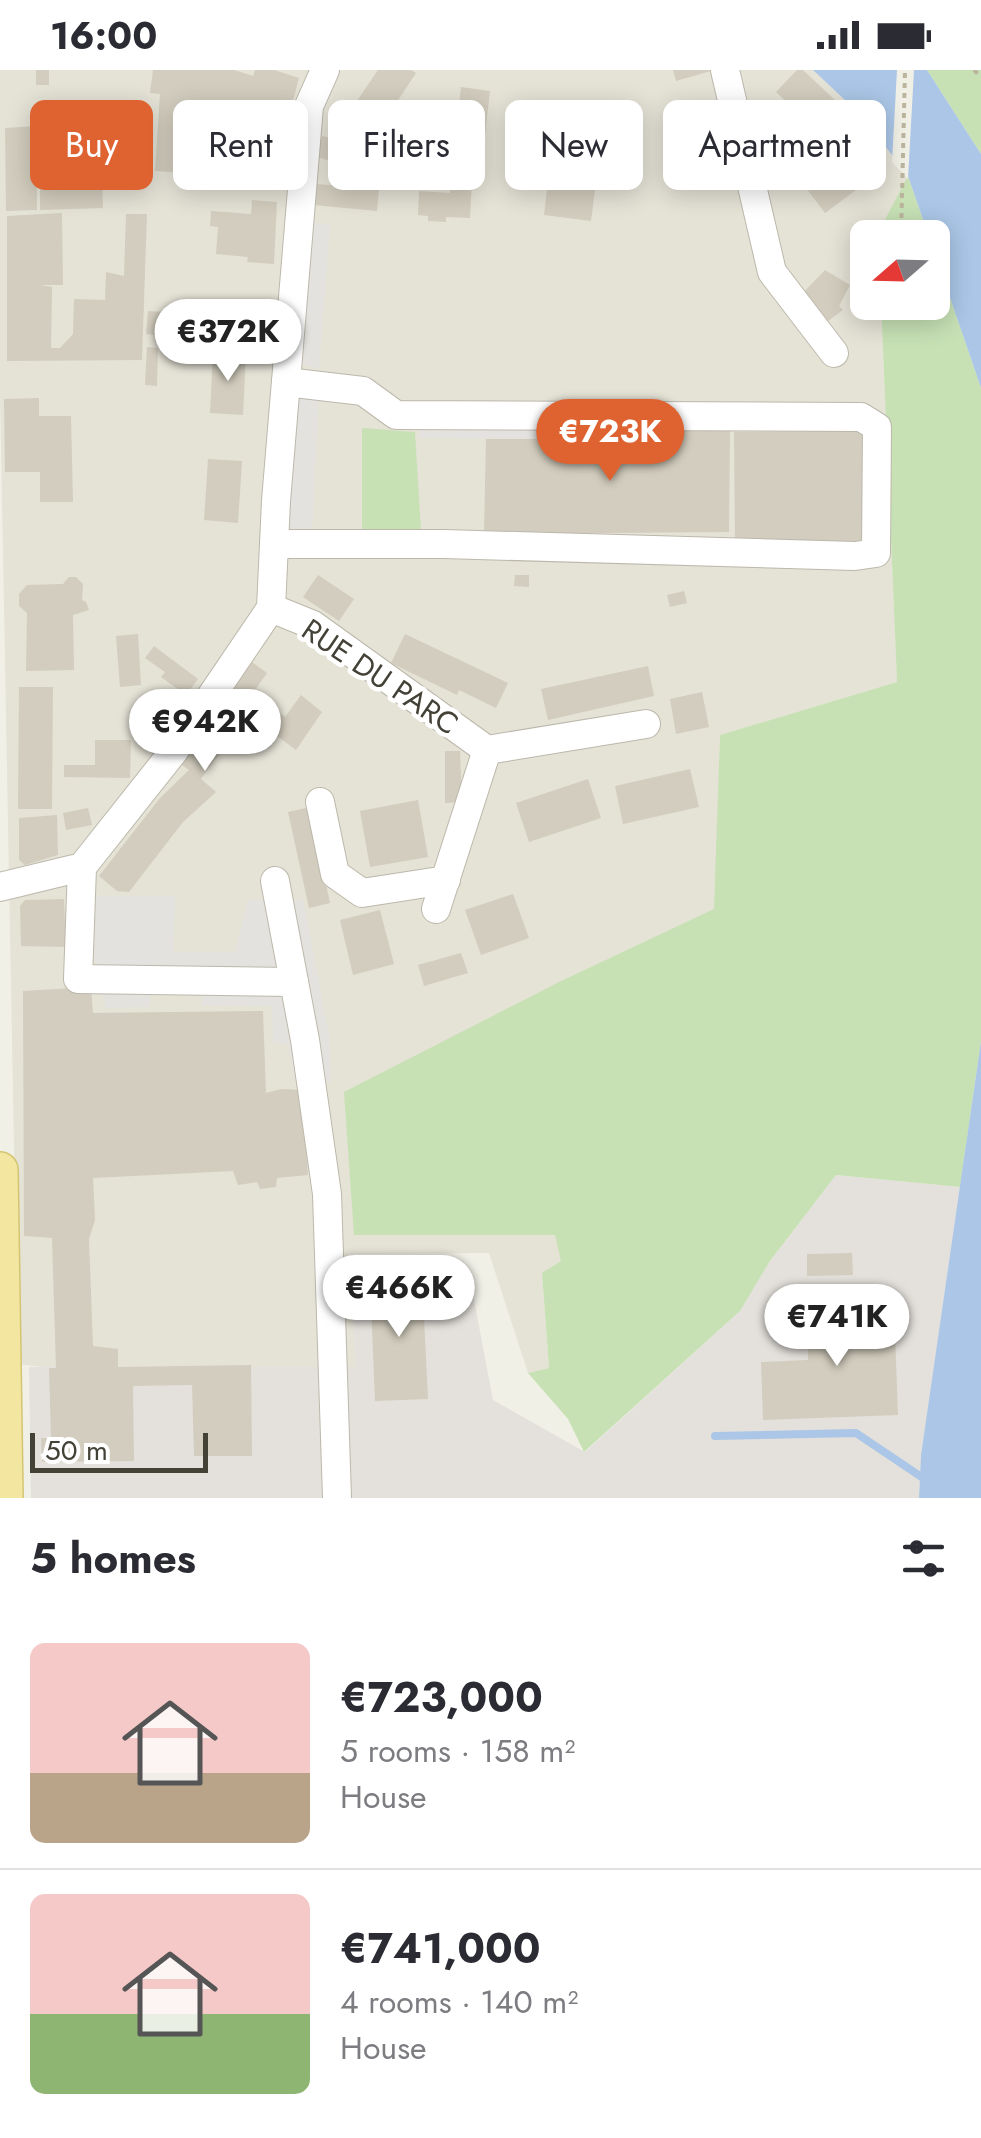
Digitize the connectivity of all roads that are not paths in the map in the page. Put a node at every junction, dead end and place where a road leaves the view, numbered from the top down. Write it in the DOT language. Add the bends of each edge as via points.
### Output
graph roads {
  1 [pos="326,70"];
  2 [pos="725,70"];
  3 [pos="834,353"];
  4 [pos="286,382"];
  5 [pos="274,544"];
  6 [pos="271,608"];
  7 [pos="646,724"];
  8 [pos="487,750"];
  9 [pos="320,802"];
  10 [pos="82,866"];
  11 [pos="446,880"];
  12 [pos="275,881"];
  13 [pos="0,886"];
  14 [pos="436,909"];
  15 [pos="294,982"];
  16 [pos="0,1170"];
  17 [pos="2,1367"];
  18 [pos="6,1498"];
  19 [pos="337,1498"];
  1 -- 4 [label="street" via="309,106"];
  2 -- 3 [label="street" via="772,272"];
  4 -- 5 [label="street"];
  4 -- 5 [label="street" via="363,391 396,415 861,418 877,427 876,553"];
  5 -- 6 [label="street"];
  6 -- 8 [label="street, RUE DU PARC" via="313,625"];
  6 -- 10 [label="street" via="174,751"];
  7 -- 8 [label="street, RUE DU PARC"];
  8 -- 11 [label="street, RUE DU PARC"];
  9 -- 11 [label="street" via="335,874 362,893"];
  10 -- 13 [label="street"];
  10 -- 15 [label="street" via="78,979"];
  11 -- 14 [label="street, RUE DU PARC"];
  12 -- 15 [label="street"];
  15 -- 19 [label="street" via="327,1194"];
  16 -- 17 [label="main road"];
  17 -- 18 [label="main road"];
}
